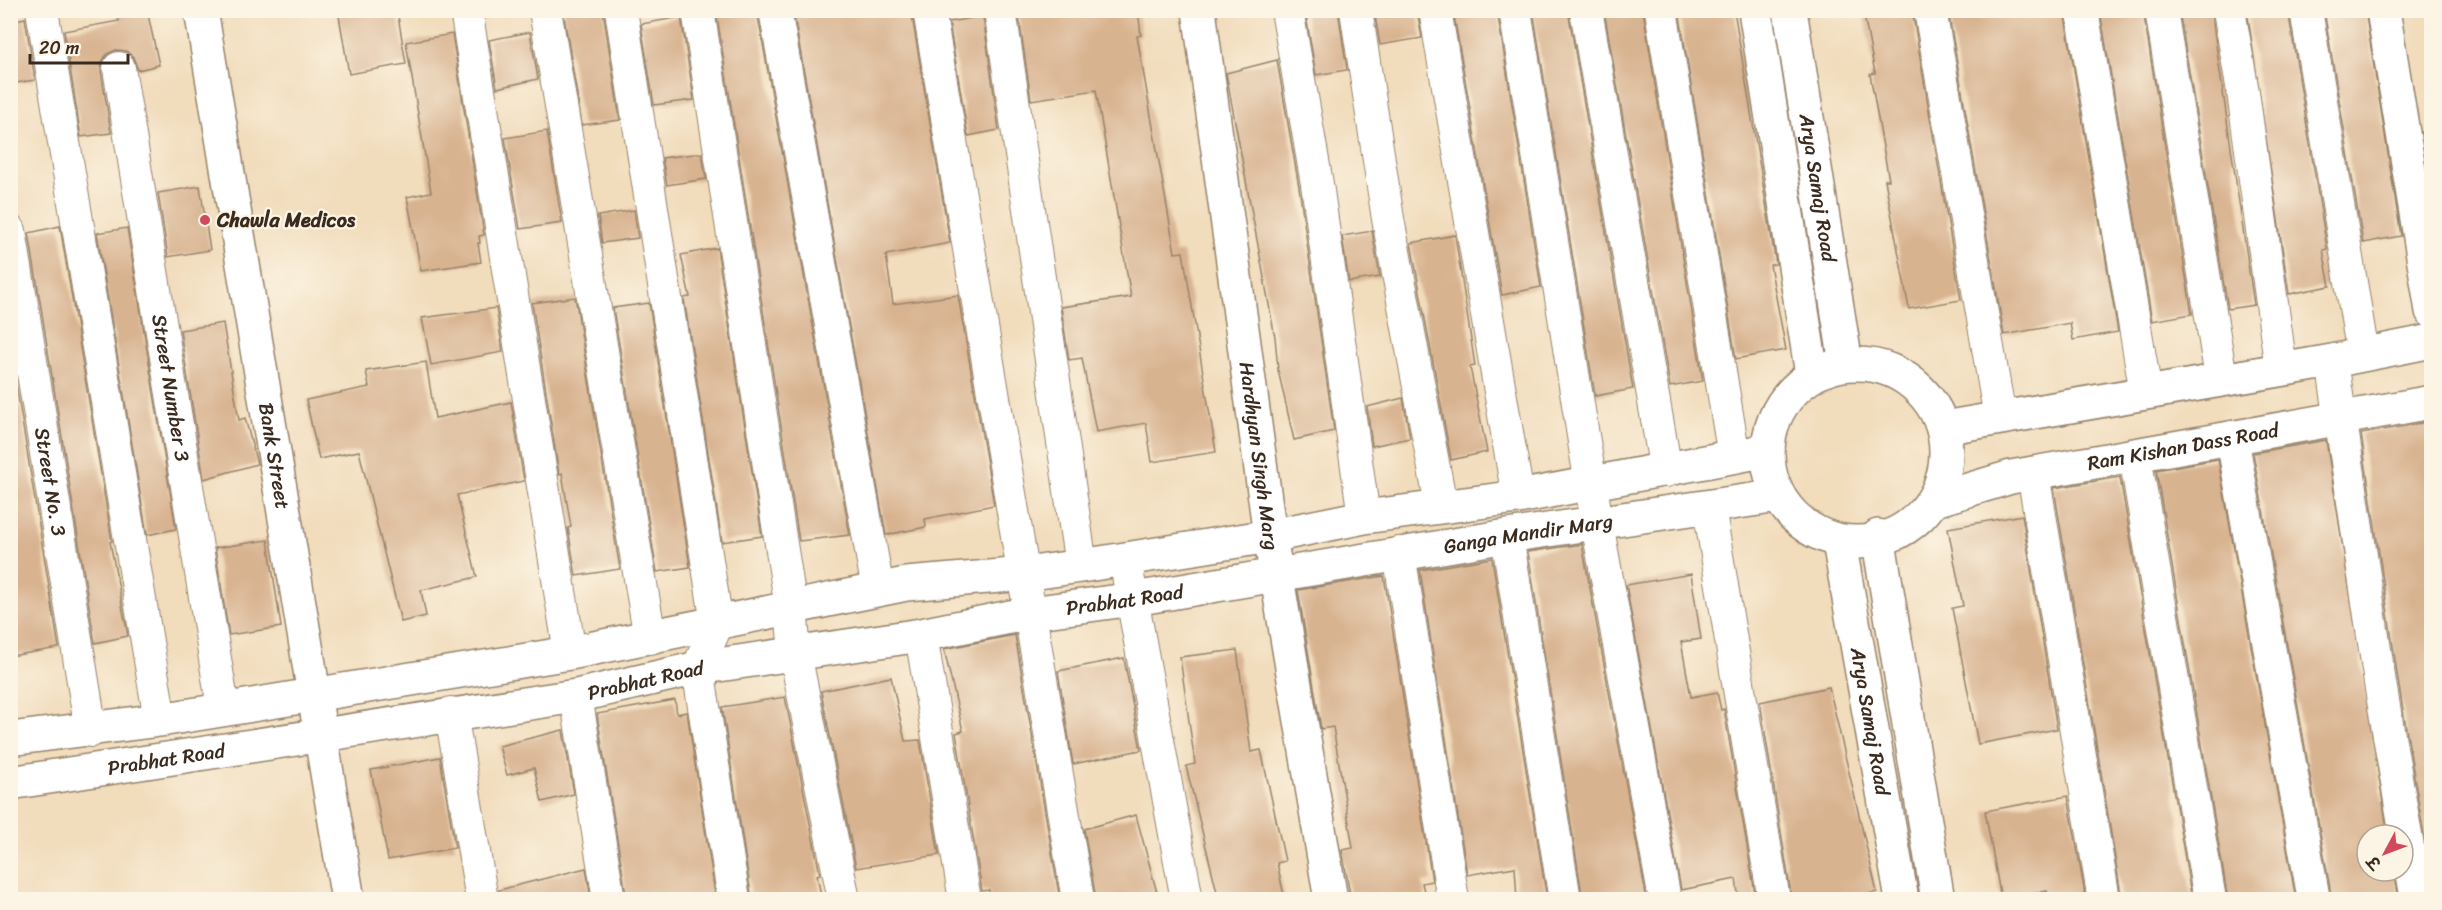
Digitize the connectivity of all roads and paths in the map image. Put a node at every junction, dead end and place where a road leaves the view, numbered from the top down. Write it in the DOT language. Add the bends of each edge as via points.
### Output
graph roads {
  1 [pos="42,10"];
  2 [pos="201,10"];
  3 [pos="466,10"];
  4 [pos="545,10"];
  5 [pos="621,10"];
  6 [pos="698,10"];
  7 [pos="776,10"];
  8 [pos="929,10"];
  9 [pos="1000,10"];
  10 [pos="1199,10"];
  11 [pos="1287,10"];
  12 [pos="1356,10"];
  13 [pos="1435,10"];
  14 [pos="1515,10"];
  15 [pos="1586,10"];
  16 [pos="1661,10"];
  17 [pos="1755,10"];
  18 [pos="1790,10"];
  19 [pos="1930,10"];
  20 [pos="2082,10"];
  21 [pos="2161,10"];
  22 [pos="2229,10"];
  23 [pos="2306,10"];
  24 [pos="2383,10"];
  25 [pos="118,68"];
  26 [pos="10,231"];
  27 [pos="2432,310"];
  28 [pos="2432,341"];
  29 [pos="2347,358"];
  30 [pos="1846,364"];
  31 [pos="2281,369"];
  32 [pos="1812,375"];
  33 [pos="2221,378"];
  34 [pos="2146,393"];
  35 [pos="2432,402"];
  36 [pos="2000,418"];
  37 [pos="2340,420"];
  38 [pos="1943,428"];
  39 [pos="2232,437"];
  40 [pos="1768,450"];
  41 [pos="2135,456"];
  42 [pos="1734,457"];
  43 [pos="1666,471"];
  44 [pos="2033,473"];
  45 [pos="1592,483"];
  46 [pos="1779,496"];
  47 [pos="1518,497"];
  48 [pos="1935,500"];
  49 [pos="1441,506"];
  50 [pos="1709,507"];
  51 [pos="1364,517"];
  52 [pos="1597,523"];
  53 [pos="1270,536"];
  54 [pos="1507,536"];
  55 [pos="1878,536"];
  56 [pos="1839,542"];
  57 [pos="1399,553"];
  58 [pos="1125,559"];
  59 [pos="1081,566"];
  60 [pos="1025,574"];
  61 [pos="1278,574"];
  62 [pos="878,590"];
  63 [pos="1134,599"];
  64 [pos="791,608"];
  65 [pos="1030,613"];
  66 [pos="717,624"];
  67 [pos="921,635"];
  68 [pos="650,638"];
  69 [pos="570,653"];
  70 [pos="795,653"];
  71 [pos="698,668"];
  72 [pos="315,694"];
  73 [pos="576,696"];
  74 [pos="223,708"];
  75 [pos="451,713"];
  76 [pos="160,720"];
  77 [pos="90,731"];
  78 [pos="11,733"];
  79 [pos="321,733"];
  80 [pos="10,783"];
  81 [pos="348,900"];
  82 [pos="483,900"];
  83 [pos="609,900"];
  84 [pos="734,900"];
  85 [pos="844,900"];
  86 [pos="965,900"];
  87 [pos="1078,900"];
  88 [pos="1187,900"];
  89 [pos="1331,900"];
  90 [pos="1454,900"];
  91 [pos="1565,900"];
  92 [pos="1665,900"];
  93 [pos="1774,900"];
  94 [pos="1902,900"];
  95 [pos="1938,900"];
  96 [pos="2104,900"];
  97 [pos="2210,900"];
  98 [pos="2314,900"];
  99 [pos="2417,900"];
  1 -- 76 [label="street"];
  2 -- 72 [label="street, Bank Street"];
  3 -- 69 [label="street"];
  4 -- 68 [label="street"];
  5 -- 66 [label="street"];
  6 -- 64 [label="street"];
  7 -- 62 [label="street"];
  8 -- 60 [label="street"];
  9 -- 59 [label="street"];
  10 -- 53 [label="street, Hardhyan Singh Marg"];
  11 -- 51 [label="street" via="1317,184"];
  12 -- 49 [label="street" via="1388,219"];
  13 -- 47 [label="street"];
  14 -- 45 [label="street"];
  15 -- 43 [label="street"];
  16 -- 42 [label="street"];
  17 -- 32 [label="street"];
  18 -- 30 [label="street, Arya Samaj Road"];
  19 -- 36 [label="street"];
  20 -- 34 [label="street"];
  21 -- 33 [label="street"];
  22 -- 31 [label="street"];
  23 -- 29 [label="street"];
  24 -- 27 [label="street"];
  25 -- 74 [label="street, Street Number 3"];
  26 -- 77 [label="street, Street No. 3"];
  28 -- 29 [label="street"];
  29 -- 31 [label="street"];
  29 -- 37 [label="street"];
  30 -- 32 [label="street"];
  30 -- 38 [label="street" via="1878,366 1906,378 1929,400"];
  31 -- 33 [label="street"];
  32 -- 40 [label="street" via="1785,399 1769,431"];
  33 -- 34 [label="street"];
  34 -- 36 [label="street"];
  35 -- 37 [label="street, Ram Kishan Dass Road"];
  36 -- 38 [label="street"];
  37 -- 39 [label="street, Ram Kishan Dass Road"];
  37 -- 99 [label="street"];
  38 -- 48 [label="street" via="1946,465"];
  39 -- 41 [label="street, Ram Kishan Dass Road"];
  39 -- 98 [label="street"];
  40 -- 42 [label="street, Ganga Mandir Marg"];
  40 -- 46 [label="street" via="1768,467"];
  41 -- 44 [label="street, Ram Kishan Dass Road"];
  41 -- 97 [label="street"];
  42 -- 43 [label="street, Ganga Mandir Marg"];
  43 -- 45 [label="street, Ganga Mandir Marg"];
  44 -- 48 [label="street, Ram Kishan Dass Road"];
  44 -- 96 [label="street"];
  45 -- 47 [label="street, Ganga Mandir Marg"];
  45 -- 52 [label="street"];
  46 -- 50 [label="street, Ganga Mandir Marg"];
  46 -- 56 [label="street" via="1806,528"];
  47 -- 49 [label="street, Ganga Mandir Marg"];
  48 -- 55 [label="street" via="1909,527"];
  49 -- 51 [label="street, Ganga Mandir Marg"];
  50 -- 52 [label="street, Ganga Mandir Marg"];
  50 -- 93 [label="street"];
  51 -- 53 [label="street, Ganga Mandir Marg"];
  52 -- 54 [label="street, Ganga Mandir Marg"];
  52 -- 92 [label="street"];
  53 -- 58 [label="street, Prabhat Road"];
  53 -- 61 [label="street, Hardhyan Singh Marg"];
  54 -- 57 [label="street, Ganga Mandir Marg"];
  54 -- 91 [label="street"];
  55 -- 56 [label="street"];
  55 -- 95 [label="street"];
  56 -- 94 [label="street, Arya Samaj Road"];
  57 -- 61 [label="street, Ganga Mandir Marg"];
  57 -- 90 [label="street"];
  58 -- 59 [label="street, Prabhat Road"];
  58 -- 63 [label="street"];
  59 -- 60 [label="street, Prabhat Road"];
  60 -- 62 [label="street, Prabhat Road"];
  60 -- 65 [label="street"];
  61 -- 63 [label="street, Prabhat Road"];
  61 -- 89 [label="street, Hardhyan Singh Marg"];
  62 -- 64 [label="street, Prabhat Road"];
  63 -- 65 [label="street, Prabhat Road"];
  63 -- 88 [label="street"];
  64 -- 66 [label="street, Prabhat Road"];
  64 -- 70 [label="street"];
  65 -- 67 [label="street, Prabhat Road"];
  65 -- 87 [label="street"];
  66 -- 68 [label="street, Prabhat Road"];
  66 -- 71 [label="street"];
  67 -- 70 [label="street, Prabhat Road"];
  67 -- 86 [label="street"];
  68 -- 69 [label="street, Prabhat Road"];
  69 -- 72 [label="street, Prabhat Road"];
  70 -- 71 [label="street, Prabhat Road"];
  70 -- 85 [label="street"];
  71 -- 73 [label="street, Prabhat Road"];
  71 -- 84 [label="street"];
  72 -- 74 [label="street, Prabhat Road"];
  72 -- 79 [label="street, Bank Street"];
  73 -- 75 [label="street, Prabhat Road"];
  73 -- 83 [label="street"];
  74 -- 76 [label="street, Prabhat Road"];
  75 -- 79 [label="street, Prabhat Road"];
  75 -- 82 [label="street"];
  76 -- 77 [label="street, Prabhat Road"];
  77 -- 78 [label="street, Prabhat Road"];
  79 -- 80 [label="street, Prabhat Road"];
  79 -- 81 [label="street, Bank Street"];
}
